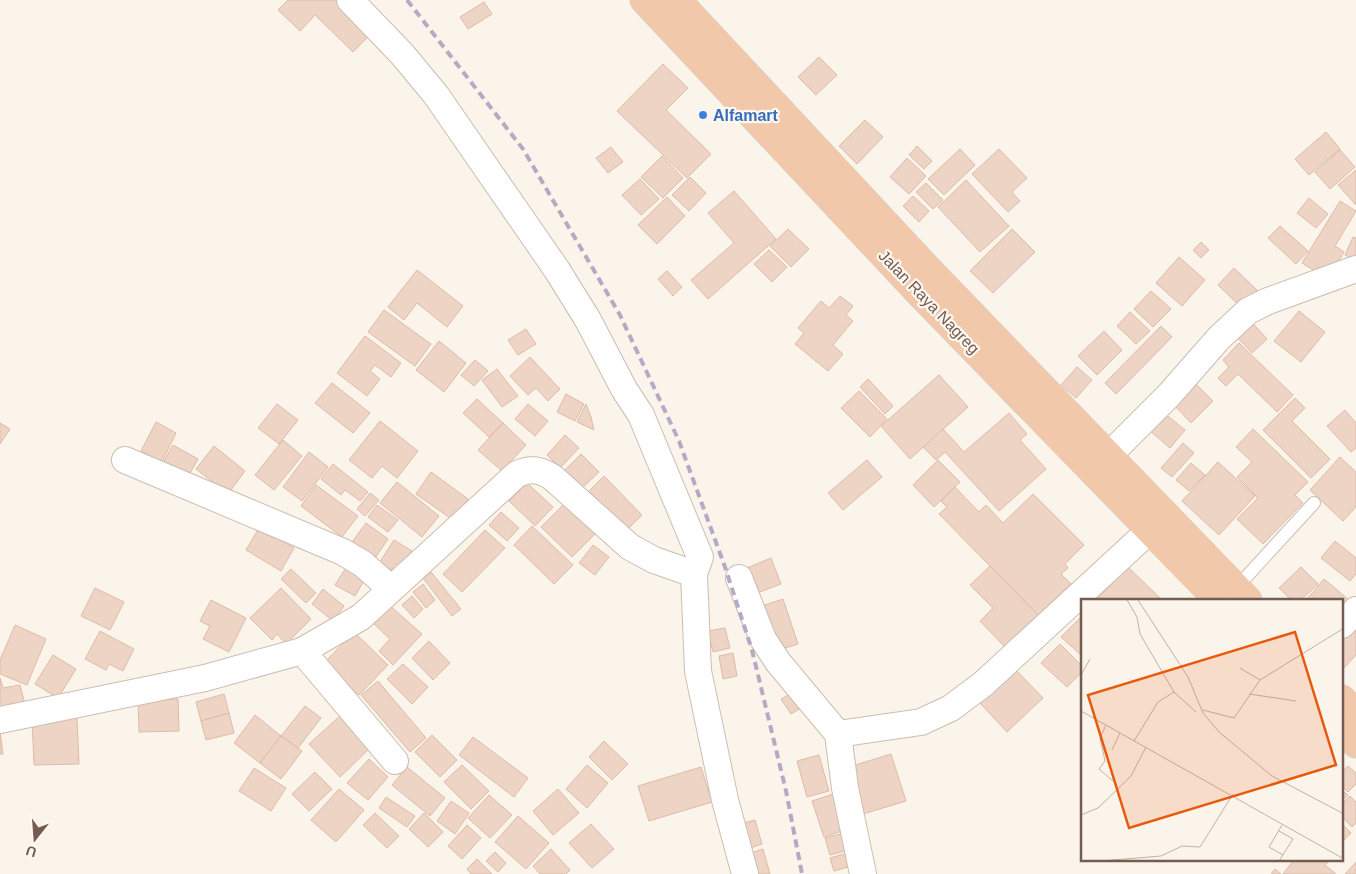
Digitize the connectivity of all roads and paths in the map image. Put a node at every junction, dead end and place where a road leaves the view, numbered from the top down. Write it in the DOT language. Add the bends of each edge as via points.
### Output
graph roads {
  1 [pos="350,0"];
  2 [pos="644,0"];
  3 [pos="682,8"];
  4 [pos="1356,269"];
  5 [pos="1108,456"];
  6 [pos="125,460"];
  7 [pos="1314,503"];
  8 [pos="1157,522"];
  9 [pos="694,574"];
  10 [pos="739,578"];
  11 [pos="391,589"];
  12 [pos="1234,596"];
  13 [pos="1356,610"];
  14 [pos="1344,624"];
  15 [pos="302,651"];
  16 [pos="1344,701"];
  17 [pos="1356,714"];
  18 [pos="0,720"];
  19 [pos="1344,731"];
  20 [pos="838,734"];
  21 [pos="1356,744"];
  22 [pos="395,761"];
  23 [pos="745,874"];
  24 [pos="863,874"];
  1 -- 9 [label="street" via="436,95 588,320 641,415 700,557"];
  2 -- 3 [label="highway, Jalan Raya Nagreg"];
  3 -- 5 [label="highway, Jalan Raya Nagreg"];
  3 -- 8 [label="highway, Jalan Raya Nagreg" via="922,296"];
  4 -- 5 [label="street" via="1248,311"];
  5 -- 8 [label="highway, Jalan Raya Nagreg"];
  6 -- 11 [label="street" via="343,552 363,564"];
  7 -- 12 [label="lane"];
  8 -- 12 [label="highway, Jalan Raya Nagreg"];
  8 -- 20 [label="street" via="983,684 951,708 921,722"];
  9 -- 11 [label="street" via="654,560 630,547 552,477 528,469 517,474"];
  9 -- 23 [label="street" via="698,671 725,800"];
  10 -- 20 [label="street" via="763,639"];
  11 -- 15 [label="street" via="361,617"];
  13 -- 14 [label="street"];
  15 -- 18 [label="street" via="205,678"];
  15 -- 22 [label="street"];
  16 -- 17 [label="highway"];
  19 -- 21 [label="highway"];
  20 -- 24 [label="street" via="845,788"];
}
